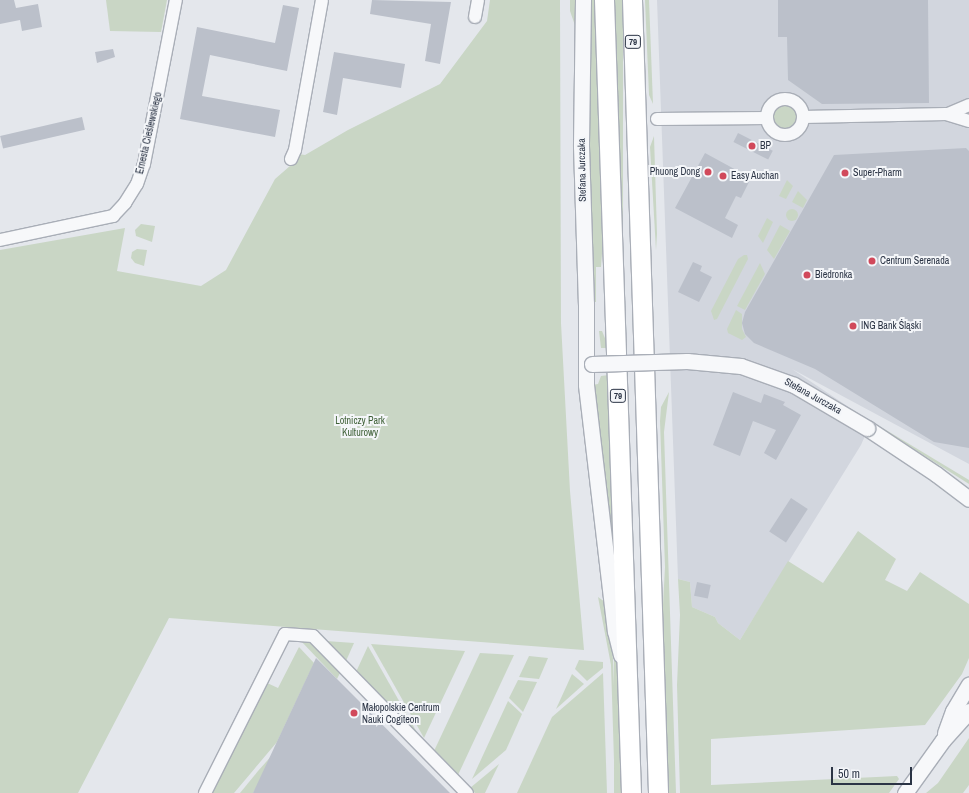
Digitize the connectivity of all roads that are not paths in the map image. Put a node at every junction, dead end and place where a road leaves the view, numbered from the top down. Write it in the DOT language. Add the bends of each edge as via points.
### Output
graph roads {
  1 [pos="176,0"];
  2 [pos="322,0"];
  3 [pos="478,0"];
  4 [pos="583,0"];
  5 [pos="604,0"];
  6 [pos="632,0"];
  7 [pos="475,17"];
  8 [pos="969,105"];
  9 [pos="969,110"];
  10 [pos="946,114"];
  11 [pos="803,116"];
  12 [pos="767,118"];
  13 [pos="657,119"];
  14 [pos="969,120"];
  15 [pos="291,159"];
  16 [pos="0,240"];
  17 [pos="588,364"];
  18 [pos="969,499"];
  19 [pos="627,681"];
  20 [pos="969,684"];
  21 [pos="969,711"];
  22 [pos="943,740"];
  23 [pos="205,793"];
  24 [pos="467,793"];
  25 [pos="631,793"];
  26 [pos="658,793"];
  27 [pos="905,793"];
  1 -- 16 [label="street, Ernesta Cieślewskiego" via="144,164 137,184 125,203 113,216"];
  2 -- 15 [label="street" via="295,150"];
  3 -- 7 [label="street"];
  4 -- 17 [label="street, Stefana Jurczaka" via="581,146"];
  5 -- 19 [label="main road, 79"];
  6 -- 26 [label="main road, 79"];
  8 -- 10 [label="street"];
  9 -- 14 [label="street"];
  10 -- 11 [label="street"];
  10 -- 14 [label="street"];
  11 -- 12 [label="street" via="797,103 785,99 773,104"];
  11 -- 12 [label="street" via="798,130 785,136 771,130"];
  12 -- 13 [label="street"];
  17 -- 18 [label="street, Stefana Jurczaka, bridge" via="687,360 741,366 794,385 867,428"];
  17 -- 19 [label="street, Stefana Jurczaka" via="592,455 615,631"];
  19 -- 25 [label="main road, 79"];
  20 -- 22 [label="street" via="953,711"];
  21 -- 22 [label="street"];
  22 -- 27 [label="street"];
  23 -- 24 [label="street" via="286,634 314,636"];
}
